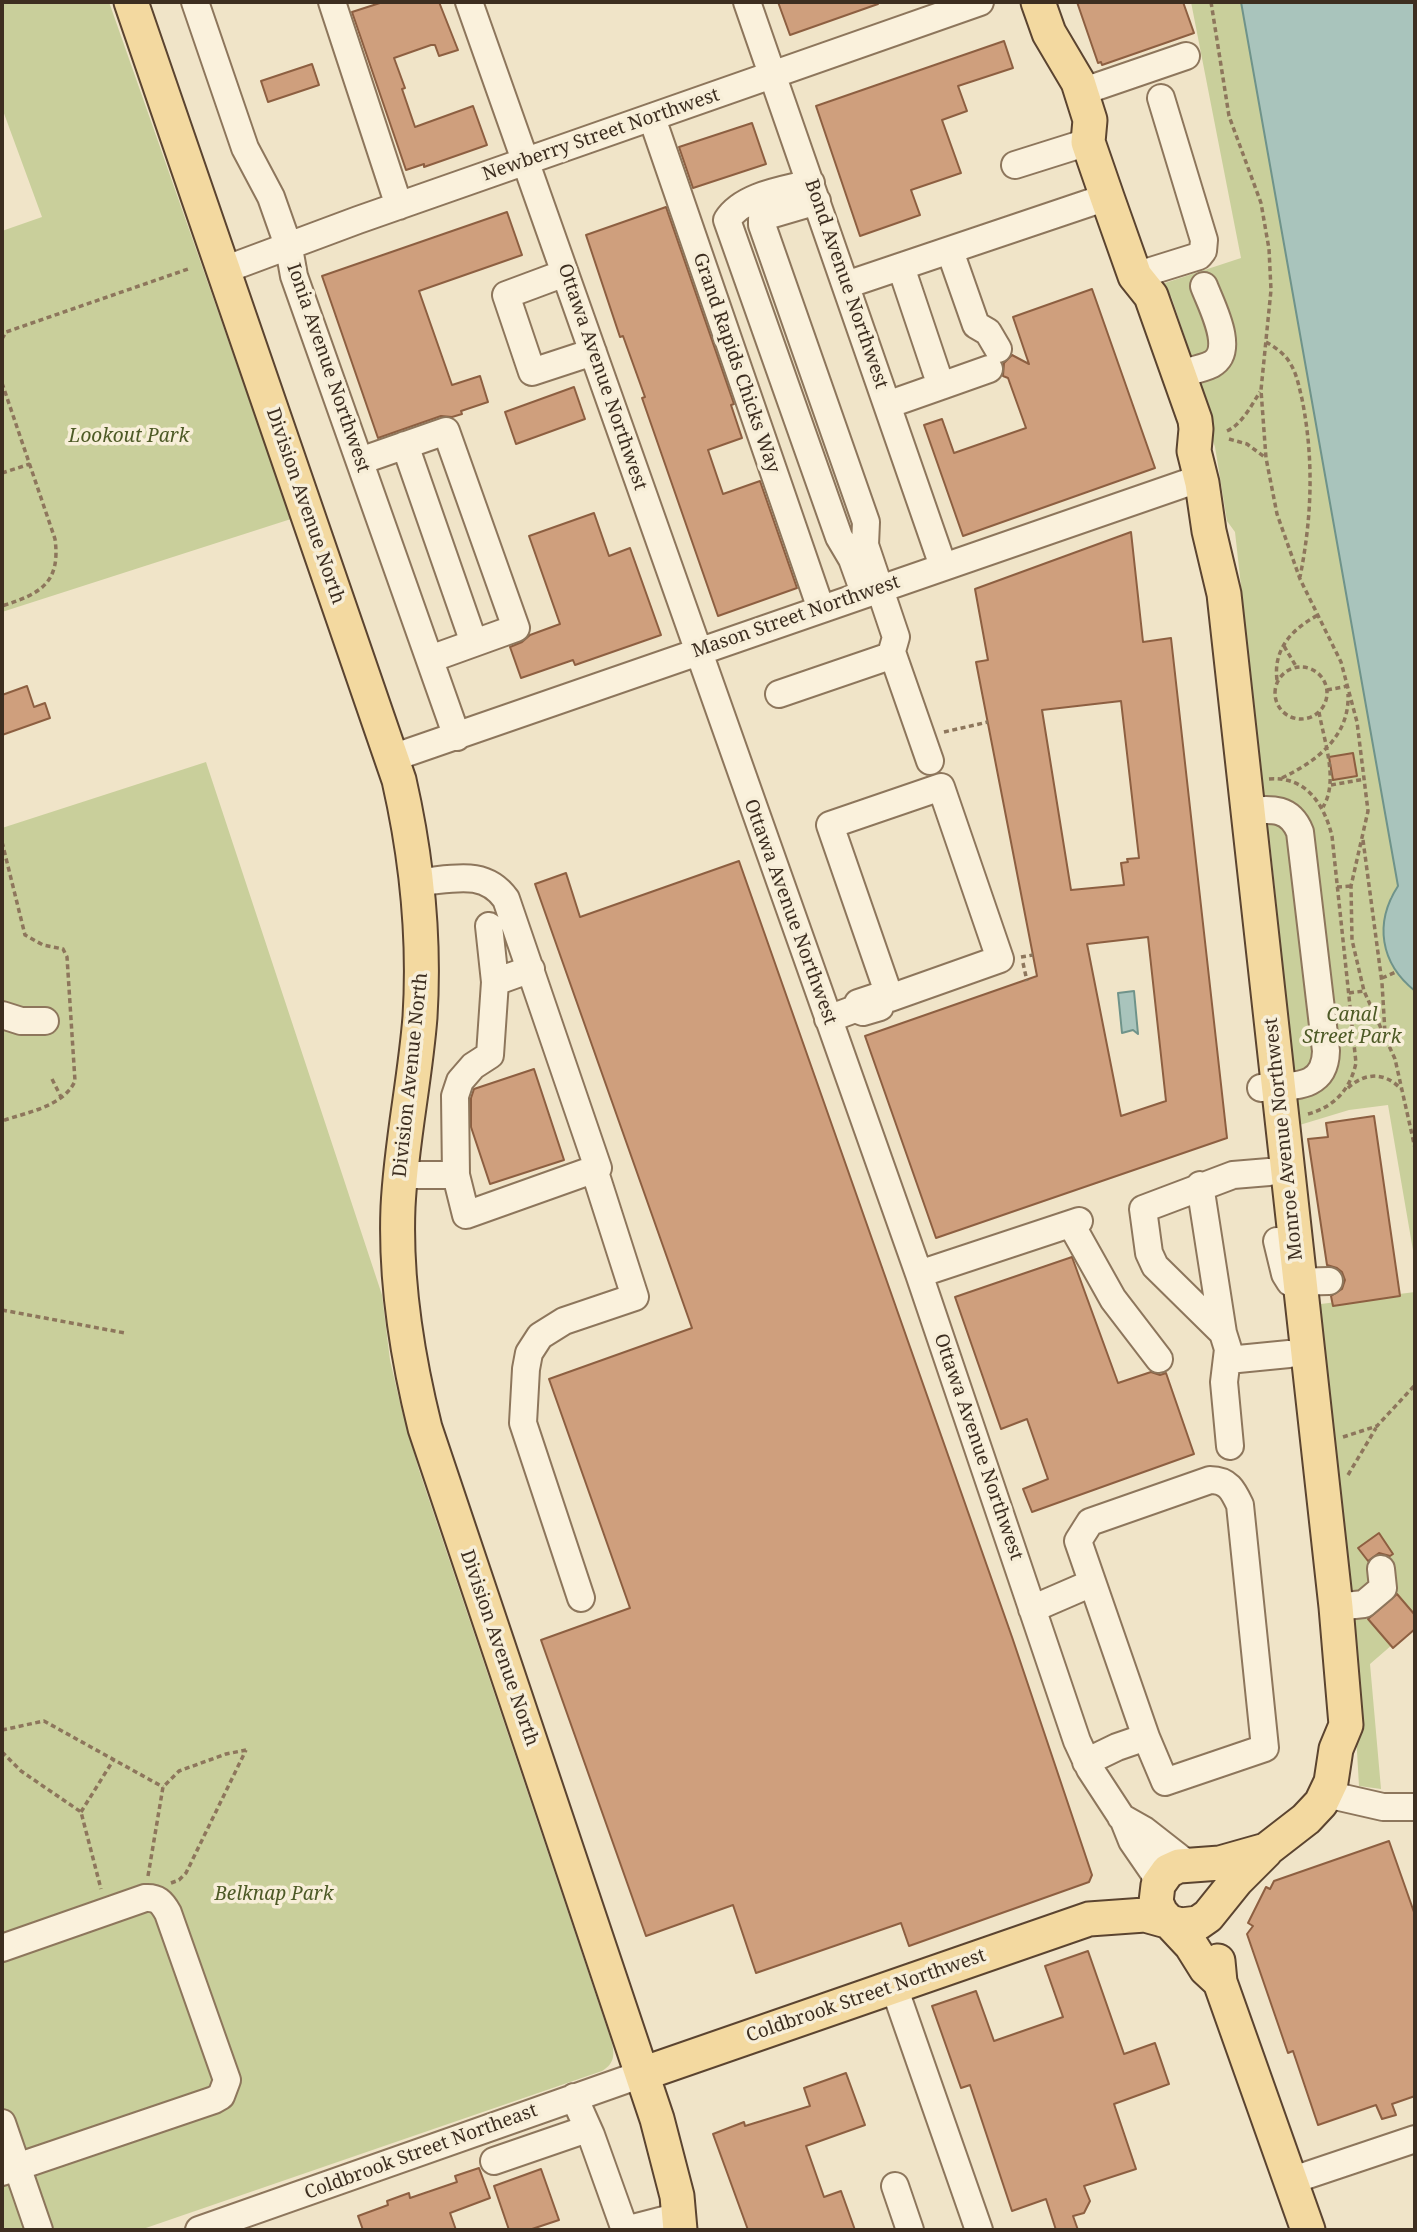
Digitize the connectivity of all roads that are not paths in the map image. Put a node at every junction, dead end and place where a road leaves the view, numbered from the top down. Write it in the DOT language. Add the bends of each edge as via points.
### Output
graph roads {
  1 [pos="131,2"];
  2 [pos="195,2"];
  3 [pos="332,2"];
  4 [pos="469,2"];
  5 [pos="747,2"];
  6 [pos="979,2"];
  7 [pos="1038,2"];
  8 [pos="930,10"];
  9 [pos="1049,33"];
  10 [pos="1186,56"];
  11 [pos="774,76"];
  12 [pos="1081,92"];
  13 [pos="1161,98"];
  14 [pos="652,118"];
  15 [pos="1088,142"];
  16 [pos="526,161"];
  17 [pos="1015,165"];
  18 [pos="814,192"];
  19 [pos="1107,197"];
  20 [pos="400,206"];
  21 [pos="289,248"];
  22 [pos="950,251"];
  23 [pos="901,267"];
  24 [pos="207,269"];
  25 [pos="565,273"];
  26 [pos="1135,276"];
  27 [pos="846,285"];
  28 [pos="1204,286"];
  29 [pos="593,352"];
  30 [pos="1179,374"];
  31 [pos="941,386"];
  32 [pos="887,405"];
  33 [pos="405,445"];
  34 [pos="360,461"];
  35 [pos="1198,464"];
  36 [pos="943,566"];
  37 [pos="872,591"];
  38 [pos="821,608"];
  39 [pos="474,643"];
  40 [pos="698,652"];
  41 [pos="893,653"];
  42 [pos="430,659"];
  43 [pos="1226,692"];
  44 [pos="779,694"];
  45 [pos="457,737"];
  46 [pos="926,749"];
  47 [pos="392,758"];
  48 [pos="1248,811"];
  49 [pos="418,882"];
  50 [pos="489,926"];
  51 [pos="531,969"];
  52 [pos="495,982"];
  53 [pos="886,999"];
  54 [pos="2,1015"];
  55 [pos="828,1019"];
  56 [pos="45,1021"];
  57 [pos="1270,1087"];
  58 [pos="594,1169"];
  59 [pos="1269,1172"];
  60 [pos="400,1175"];
  61 [pos="456,1175"];
  62 [pos="1200,1185"];
  63 [pos="1277,1241"];
  64 [pos="919,1274"];
  65 [pos="1315,1282"];
  66 [pos="1223,1333"];
  67 [pos="1289,1354"];
  68 [pos="1159,1359"];
  69 [pos="1228,1360"];
  70 [pos="1230,1446"];
  71 [pos="1381,1569"];
  72 [pos="1092,1583"];
  73 [pos="581,1598"];
  74 [pos="1336,1607"];
  75 [pos="1032,1609"];
  76 [pos="1146,1737"];
  77 [pos="1335,1754"];
  78 [pos="1086,1762"];
  79 [pos="1326,1794"];
  80 [pos="1415,1807"];
  81 [pos="1121,1817"];
  82 [pos="1269,1848"];
  83 [pos="1190,1866"];
  84 [pos="1158,1885"];
  85 [pos="1213,1908"];
  86 [pos="1089,1919"];
  87 [pos="1169,1921"];
  88 [pos="2,1948"];
  89 [pos="1220,1982"];
  90 [pos="894,1987"];
  91 [pos="642,2074"];
  92 [pos="574,2097"];
  93 [pos="508,2121"];
  94 [pos="2,2123"];
  95 [pos="587,2129"];
  96 [pos="1415,2139"];
  97 [pos="520,2153"];
  98 [pos="495,2161"];
  99 [pos="9,2169"];
  100 [pos="1290,2181"];
  101 [pos="895,2186"];
  102 [pos="680,2223"];
  103 [pos="39,2230"];
  104 [pos="199,2230"];
  105 [pos="625,2230"];
  106 [pos="911,2230"];
  107 [pos="979,2230"];
  108 [pos="1308,2230"];
  1 -- 24 [label="main road, Division Avenue North"];
  2 -- 21 [label="street, Ionia Avenue Northwest" via="245,148 271,197"];
  3 -- 20 [label="street"];
  4 -- 16 [label="street, Ottawa Avenue Northwest"];
  5 -- 11 [label="street, Bond Avenue Northwest"];
  6 -- 8 [label="street, Newberry Street Northwest"];
  7 -- 9 [label="main road, Monroe Avenue Northwest"];
  8 -- 11 [label="street, Newberry Street Northwest"];
  9 -- 12 [label="main road, Monroe Avenue Northwest"];
  9 -- 15 [label="main road, Monroe Avenue Northwest" via="1051,61 1073,127"];
  10 -- 12 [label="street"];
  11 -- 14 [label="street, Newberry Street Northwest"];
  11 -- 18 [label="street, Bond Avenue Northwest"];
  12 -- 15 [label="main road, Monroe Avenue Northwest" via="1090,120"];
  13 -- 26 [label="street" via="1204,248 1199,256"];
  14 -- 16 [label="street, Newberry Street Northwest"];
  14 -- 38 [label="street, Grand Rapids Chicks Way"];
  15 -- 17 [label="street"];
  15 -- 19 [label="main road, Monroe Avenue Northwest"];
  16 -- 20 [label="street, Newberry Street Northwest"];
  16 -- 25 [label="street, Ottawa Avenue Northwest"];
  18 -- 27 [label="street, Bond Avenue Northwest"];
  18 -- 37 [label="street" via="744,203 727,220 839,537"];
  19 -- 22 [label="street"];
  19 -- 26 [label="main road, Monroe Avenue Northwest"];
  20 -- 21 [label="street, Newberry Street Northwest"];
  21 -- 24 [label="street, Newberry Street Northwest"];
  21 -- 34 [label="street, Ionia Avenue Northwest" via="294,276"];
  22 -- 23 [label="street"];
  22 -- 31 [label="street" via="987,356"];
  23 -- 27 [label="street"];
  23 -- 31 [label="street"];
  24 -- 47 [label="main road, Division Avenue North"];
  25 -- 29 [label="street, Ottawa Avenue Northwest"];
  25 -- 29 [label="street" via="506,295 532,372"];
  26 -- 30 [label="main road, Monroe Avenue Northwest" via="1151,296"];
  26 -- 35 [label="main road, Monroe Avenue Northwest" via="1134,302 1178,428"];
  27 -- 32 [label="street, Bond Avenue Northwest"];
  28 -- 30 [label="street" via="1221,331 1222,349 1211,364"];
  29 -- 40 [label="street, Ottawa Avenue Northwest"];
  30 -- 35 [label="main road, Monroe Avenue Northwest" via="1196,425"];
  31 -- 32 [label="street"];
  32 -- 36 [label="street, Bond Avenue Northwest"];
  33 -- 34 [label="street"];
  33 -- 39 [label="street"];
  33 -- 39 [label="street" via="446,431 516,628"];
  34 -- 42 [label="street, Ionia Avenue Northwest"];
  35 -- 36 [label="street, Mason Street Northwest"];
  35 -- 43 [label="main road, Monroe Avenue Northwest" via="1224,594"];
  36 -- 37 [label="street, Mason Street Northwest"];
  37 -- 38 [label="street, Mason Street Northwest"];
  37 -- 41 [label="street" via="880,639"];
  38 -- 40 [label="street, Mason Street Northwest"];
  39 -- 42 [label="street"];
  40 -- 45 [label="street, Mason Street Northwest"];
  40 -- 55 [label="street, Ottawa Avenue Northwest"];
  41 -- 44 [label="street"];
  41 -- 46 [label="street"];
  42 -- 45 [label="street, Ionia Avenue Northwest"];
  43 -- 48 [label="main road, Monroe Avenue Northwest"];
  43 -- 57 [label="main road, Monroe Avenue Northwest"];
  45 -- 47 [label="street, Mason Street Northwest"];
  47 -- 49 [label="main road, Division Avenue North"];
  48 -- 57 [label="main road, Monroe Avenue Northwest"];
  48 -- 57 [label="street" via="1282,811 1300,832 1326,1051 1317,1077 1301,1084"];
  49 -- 51 [label="street" via="473,878 498,888"];
  49 -- 60 [label="main road, Division Avenue North" via="420,1009"];
  50 -- 52 [label="street"];
  51 -- 52 [label="street"];
  51 -- 58 [label="street" via="598,1168"];
  52 -- 61 [label="street" via="490,1055 460,1081 455,1096"];
  53 -- 53 [label="street" via="1000,959 941,787 830,825"];
  53 -- 55 [label="street" via="880,1007 863,1012 855,1009"];
  54 -- 56 [label="street"];
  55 -- 64 [label="street, Ottawa Avenue Northwest"];
  57 -- 59 [label="main road, Monroe Avenue Northwest"];
  57 -- 65 [label="main road, Monroe Avenue Northwest"];
  58 -- 61 [label="street" via="466,1215"];
  58 -- 73 [label="street" via="635,1297 564,1321 540,1336 529,1353 523,1388 523,1423"];
  59 -- 62 [label="street" via="1233,1175"];
  59 -- 63 [label="main road, Monroe Avenue Northwest"];
  60 -- 61 [label="street"];
  60 -- 91 [label="main road, Division Avenue North" via="401,1301 425,1428"];
  62 -- 66 [label="street"];
  62 -- 66 [label="street" via="1143,1209 1149,1253 1159,1272"];
  63 -- 65 [label="street" via="1286,1278 1292,1283"];
  63 -- 67 [label="main road, Monroe Avenue Northwest"];
  64 -- 68 [label="street" via="1075,1222 1113,1299"];
  64 -- 75 [label="street, Ottawa Avenue Northwest"];
  65 -- 74 [label="main road, Monroe Avenue Northwest"];
  66 -- 69 [label="street"];
  67 -- 69 [label="street"];
  67 -- 77 [label="main road, Monroe Avenue Northwest" via="1327,1722"];
  69 -- 70 [label="street" via="1224,1378"];
  71 -- 74 [label="street" via="1383,1588 1378,1601"];
  72 -- 75 [label="street"];
  72 -- 76 [label="street"];
  72 -- 76 [label="street" via="1078,1541 1090,1522 1210,1480 1221,1480 1234,1491 1240,1505 1265,1748 1165,1782"];
  74 -- 77 [label="main road, Monroe Avenue Northwest" via="1346,1725"];
  75 -- 78 [label="street, Ottawa Avenue Northwest"];
  76 -- 78 [label="street"];
  77 -- 79 [label="main road, Monroe Avenue Northwest"];
  78 -- 81 [label="street, Ottawa Avenue Northwest"];
  79 -- 80 [label="street" via="1383,1807"];
  79 -- 82 [label="main road, Monroe Avenue Northwest" via="1313,1813"];
  81 -- 83 [label="street, Ottawa Avenue Northwest"];
  81 -- 84 [label="street, Ottawa Avenue Northwest"];
  82 -- 83 [label="main road, Monroe Avenue Northwest" via="1220,1863"];
  82 -- 85 [label="main road, Monroe Avenue Northwest"];
  83 -- 84 [label="main road, Monroe Avenue Northwest" via="1173,1868"];
  83 -- 85 [label="main road, Ottawa Avenue Northwest" via="1213,1882"];
  84 -- 86 [label="main road, Coldbrook Street Northwest" via="1114,1901"];
  84 -- 87 [label="main road" via="1158,1907"];
  85 -- 87 [label="main road, Coldbrook Street Northwest" via="1192,1925"];
  85 -- 89 [label="main road"];
  86 -- 87 [label="main road, Coldbrook Street Northwest" via="1138,1915"];
  86 -- 90 [label="main road, Coldbrook Street Northwest"];
  87 -- 89 [label="main road"];
  88 -- 99 [label="street" via="145,1898 159,1901 168,1913 227,2080 214,2101"];
  89 -- 100 [label="main road"];
  90 -- 91 [label="main road, Coldbrook Street Northwest"];
  90 -- 107 [label="street"];
  91 -- 92 [label="street, Coldbrook Street Northeast"];
  91 -- 102 [label="main road, Division Avenue North" via="668,2157"];
  92 -- 93 [label="street, Coldbrook Street Northeast"];
  92 -- 95 [label="street"];
  93 -- 97 [label="street"];
  93 -- 104 [label="street, Coldbrook Street Northeast"];
  94 -- 99 [label="street"];
  95 -- 97 [label="street"];
  95 -- 105 [label="street"];
  96 -- 100 [label="street"];
  97 -- 98 [label="street"];
  99 -- 103 [label="street"];
  100 -- 108 [label="main road"];
  101 -- 106 [label="street"];
  102 -- 105 [label="street"];
}
